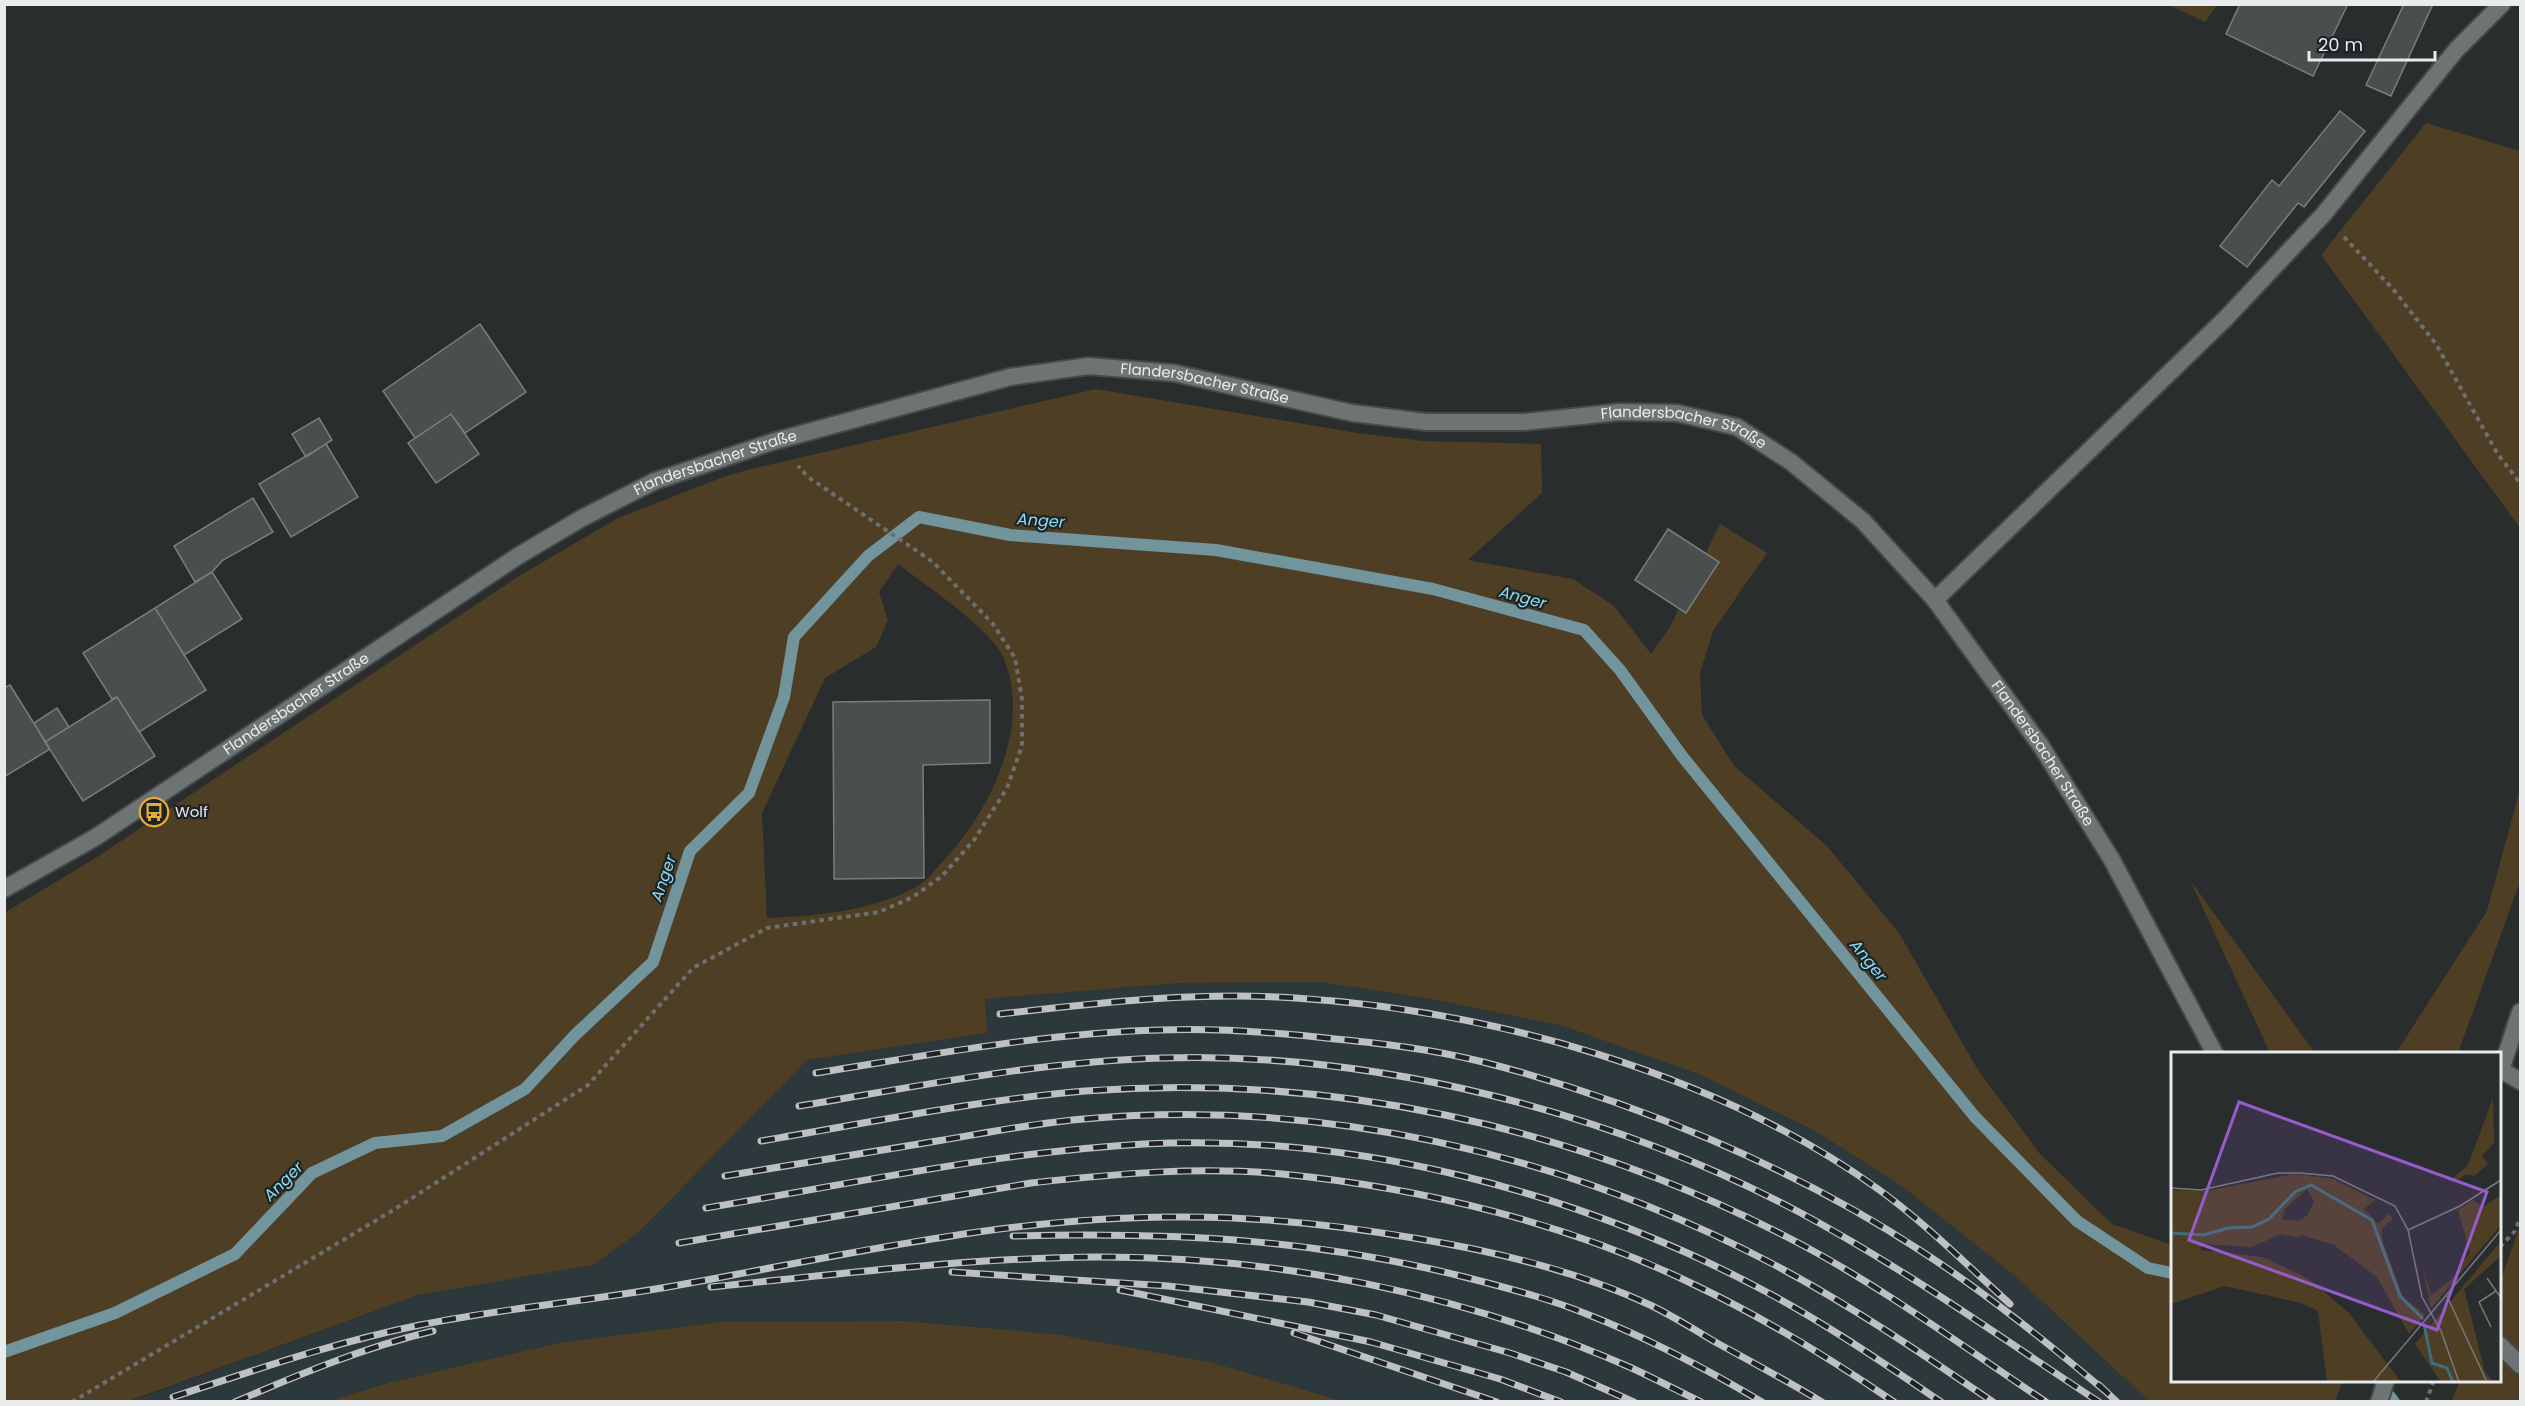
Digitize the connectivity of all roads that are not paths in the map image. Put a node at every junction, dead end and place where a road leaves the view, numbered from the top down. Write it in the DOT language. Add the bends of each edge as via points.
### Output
graph roads {
  1 [pos="2502,4"];
  2 [pos="1935,600"];
  3 [pos="4,889"];
  4 [pos="2520,1012"];
  5 [pos="2214,1052"];
  6 [pos="2501,1069"];
  7 [pos="2501,1072"];
  8 [pos="2520,1081"];
  9 [pos="2501,1347"];
  10 [pos="2520,1365"];
  11 [pos="2385,1382"];
  12 [pos="2379,1401"];
  1 -- 2 [label="street" via="2456,50 2324,214 2226,318"];
  2 -- 3 [label="street, Flandersbacher Straße" via="1863,521 1791,462 1737,427 1677,413 1620,412 1524,422 1426,422 1352,413 1174,373 1089,366 1010,377 775,441 655,481 582,518 96,837"];
  2 -- 5 [label="street, Flandersbacher Straße" via="2041,746 2112,860"];
  4 -- 6 [label="street"];
  7 -- 8 [label="street"];
  9 -- 10 [label="street"];
  11 -- 12 [label="street"];
}
